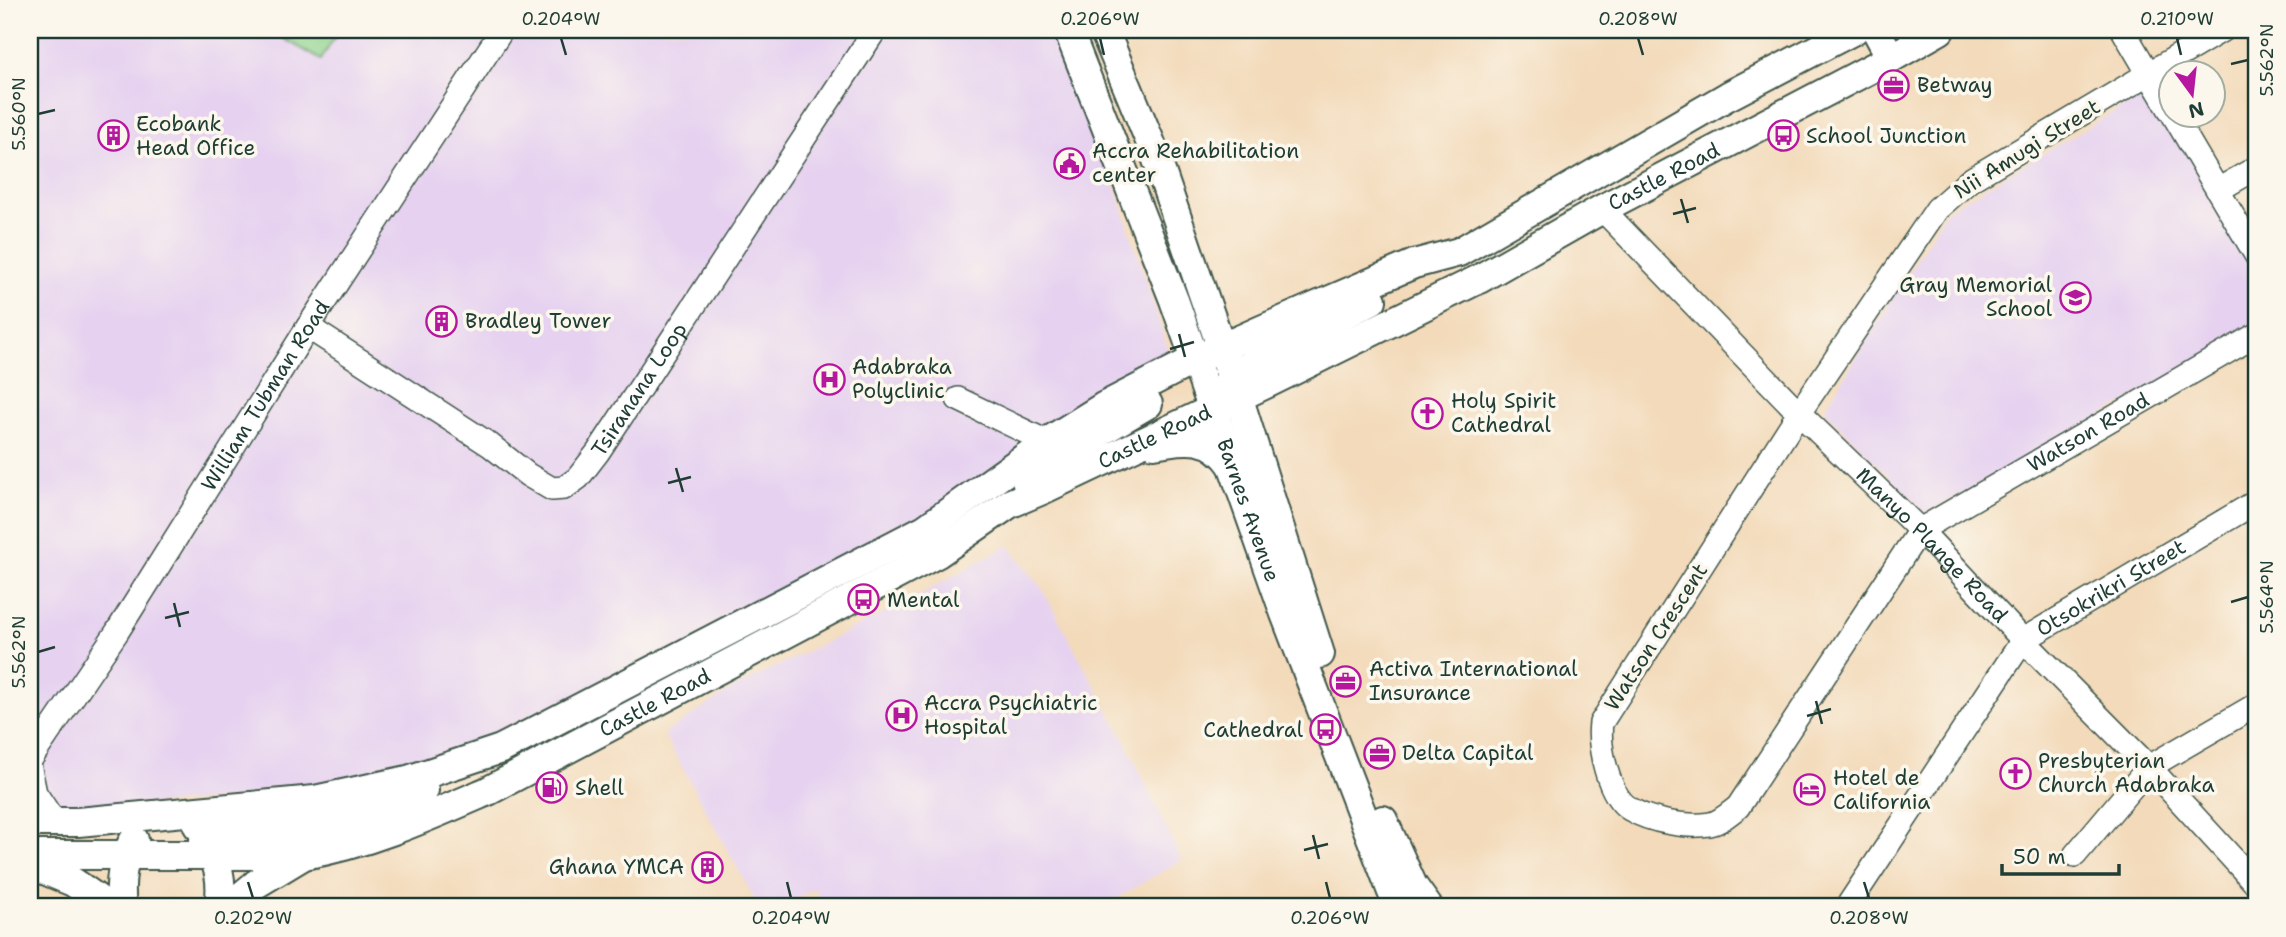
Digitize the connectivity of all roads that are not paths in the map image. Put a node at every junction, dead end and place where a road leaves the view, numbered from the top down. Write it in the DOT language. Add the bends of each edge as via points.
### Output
graph roads {
  1 [pos="502,30"];
  2 [pos="875,30"];
  3 [pos="1068,30"];
  4 [pos="1104,30"];
  5 [pos="1854,30"];
  6 [pos="1876,30"];
  7 [pos="1940,30"];
  8 [pos="2123,30"];
  9 [pos="2222,30"];
  10 [pos="1891,58"];
  11 [pos="2149,74"];
  12 [pos="2156,85"];
  13 [pos="2182,130"];
  14 [pos="2256,167"];
  15 [pos="2218,190"];
  16 [pos="1602,209"];
  17 [pos="1459,252"];
  18 [pos="2256,255"];
  19 [pos="1174,300"];
  20 [pos="1205,300"];
  21 [pos="308,327"];
  22 [pos="1261,330"];
  23 [pos="2256,335"];
  24 [pos="1216,377"];
  25 [pos="1270,382"];
  26 [pos="1134,391"];
  27 [pos="958,399"];
  28 [pos="1799,413"];
  29 [pos="1047,442"];
  30 [pos="1131,448"];
  31 [pos="1244,458"];
  32 [pos="2256,502"];
  33 [pos="1009,504"];
  34 [pos="1920,530"];
  35 [pos="2023,640"];
  36 [pos="2256,705"];
  37 [pos="501,750"];
  38 [pos="30,760"];
  39 [pos="2149,767"];
  40 [pos="30,769"];
  41 [pos="54,822"];
  42 [pos="151,824"];
  43 [pos="190,825"];
  44 [pos="126,853"];
  45 [pos="30,855"];
  46 [pos="213,855"];
  47 [pos="304,855"];
  48 [pos="2076,855"];
  49 [pos="30,864"];
  50 [pos="2256,884"];
  51 [pos="1397,902"];
  52 [pos="109,907"];
  53 [pos="122,907"];
  54 [pos="219,907"];
  55 [pos="228,907"];
  56 [pos="1428,907"];
  57 [pos="1847,907"];
  1 -- 21 [label="street, William Tubman Road"];
  2 -- 21 [label="street, Tsiranana Loop" via="598,452 564,488 552,489 528,475 490,445"];
  3 -- 19 [label="main road, Barnes Avenue"];
  4 -- 20 [label="main road, Barnes Avenue" via="1154,151"];
  5 -- 17 [label="main road, Castle Road" via="1728,96"];
  6 -- 10 [label="main road"];
  7 -- 10 [label="main road, Castle Road"];
  8 -- 11 [label="street"];
  9 -- 11 [label="street, Nii Amugi Street"];
  10 -- 16 [label="main road, Castle Road"];
  11 -- 12 [label="street"];
  11 -- 28 [label="street, Nii Amugi Street" via="1970,180 1937,209"];
  13 -- 15 [label="street"];
  14 -- 15 [label="street"];
  15 -- 18 [label="street"];
  16 -- 25 [label="main road, Castle Road" via="1479,279"];
  16 -- 28 [label="street, Manyo Plange Road"];
  17 -- 22 [label="main road, Castle Road" via="1414,264"];
  17 -- 24 [label="main road" via="1432,270"];
  19 -- 24 [label="main road, Barnes Avenue"];
  19 -- 26 [label="main road" via="1172,351"];
  20 -- 22 [label="main road" via="1227,320"];
  20 -- 24 [label="main road, Barnes Avenue"];
  21 -- 38 [label="street, William Tubman Road" via="117,632"];
  22 -- 24 [label="main road, Castle Road"];
  23 -- 34 [label="street, Watson Road"];
  24 -- 25 [label="main road, Castle Road"];
  24 -- 26 [label="main road, Castle Road"];
  24 -- 30 [label="main road, Castle Road"];
  24 -- 31 [label="main road, Barnes Avenue"];
  24 -- 33 [label="main road" via="1088,439 1020,490"];
  25 -- 31 [label="main road" via="1254,409"];
  26 -- 29 [label="main road, Castle Road"];
  27 -- 29 [label="street"];
  28 -- 34 [label="street, Manyo Plange Road"];
  28 -- 34 [label="street, Watson Crescent" via="1601,723 1601,755 1628,808 1673,824 1712,824 1738,807"];
  29 -- 37 [label="main road, Castle Road" via="925,529"];
  30 -- 31 [label="main road" via="1198,440"];
  30 -- 33 [label="main road, Castle Road"];
  31 -- 51 [label="main road, Barnes Avenue" via="1284,614"];
  31 -- 56 [label="main road, Barnes Avenue" via="1360,761 1413,886"];
  32 -- 35 [label="street, Otsokrikri Street"];
  33 -- 47 [label="main road, Castle Road" via="938,553 488,791 414,823"];
  34 -- 35 [label="street, Manyo Plange Road"];
  35 -- 39 [label="street, Manyo Plange Road"];
  35 -- 57 [label="street, Otsokrikri Street"];
  36 -- 39 [label="street"];
  37 -- 41 [label="main road, Castle Road" via="408,780 315,800"];
  37 -- 43 [label="main road" via="401,801 348,818 283,829"];
  39 -- 48 [label="street"];
  39 -- 50 [label="street, Manyo Plange Road"];
  40 -- 41 [label="street" via="35,793"];
  41 -- 42 [label="main road"];
  42 -- 43 [label="main road"];
  42 -- 44 [label="main road"];
  43 -- 46 [label="main road"];
  44 -- 45 [label="main road, Castle Road"];
  44 -- 46 [label="main road, Castle Road"];
  44 -- 53 [label="main road"];
  46 -- 47 [label="main road, Castle Road"];
  46 -- 54 [label="main road" via="220,872"];
  47 -- 55 [label="main road"];
  49 -- 52 [label="main road" via="74,882"];
}
